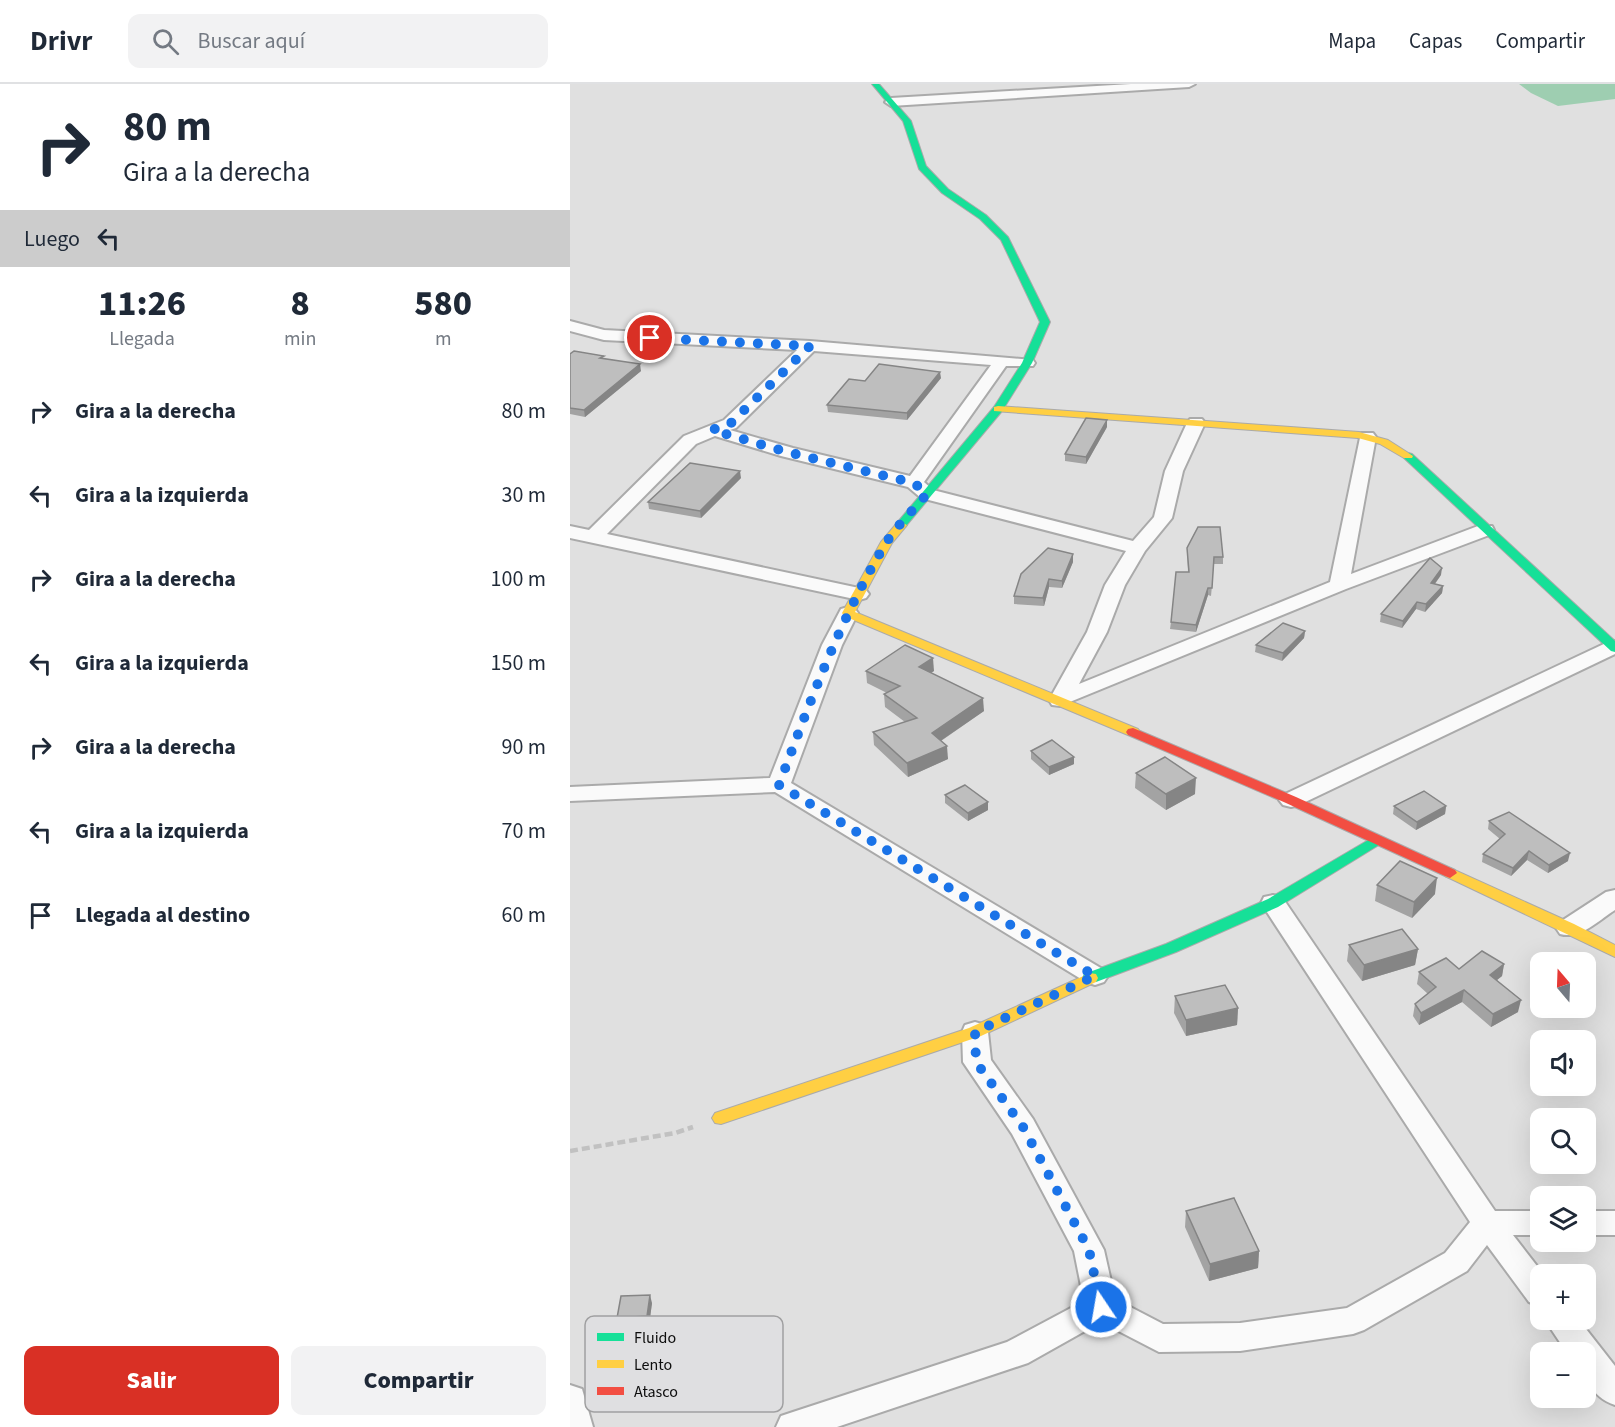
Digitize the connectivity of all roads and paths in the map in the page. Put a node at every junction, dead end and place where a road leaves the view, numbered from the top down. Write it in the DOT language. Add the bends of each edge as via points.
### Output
graph roads {
  1 [pos="875,84"];
  2 [pos="1189,84"];
  3 [pos="1081,87"];
  4 [pos="891,102"];
  5 [pos="570,326"];
  6 [pos="810,346"];
  7 [pos="1002,361"];
  8 [pos="1028,363"];
  9 [pos="998,409"];
  10 [pos="1196,423"];
  11 [pos="712,430"];
  12 [pos="1367,437"];
  13 [pos="920,488"];
  14 [pos="1485,530"];
  15 [pos="570,532"];
  16 [pos="593,537"];
  17 [pos="1137,548"];
  18 [pos="1339,585"];
  19 [pos="859,594"];
  20 [pos="848,613"];
  21 [pos="1614,647"];
  22 [pos="1060,700"];
  23 [pos="779,785"];
  24 [pos="570,794"];
  25 [pos="1291,800"];
  26 [pos="1377,840"];
  27 [pos="1615,898"];
  28 [pos="1273,903"];
  29 [pos="1569,928"];
  30 [pos="1615,952"];
  31 [pos="1095,976"];
  32 [pos="975,1032"];
  33 [pos="721,1118"];
  34 [pos="570,1151"];
  35 [pos="1487,1223"];
  36 [pos="1530,1223"];
  37 [pos="1596,1223"];
  38 [pos="1615,1223"];
  39 [pos="1530,1280"];
  40 [pos="1101,1307"];
  41 [pos="1569,1330"];
  42 [pos="1615,1390"];
  43 [pos="570,1399"];
  44 [pos="576,1427"];
  45 [pos="793,1427"];
  1 -- 4 [label="street"];
  2 -- 3 [label="street"];
  3 -- 4 [label="street"];
  4 -- 8 [label="street" via="907,121 922,167 945,191 983,217 1005,239 1045,322"];
  5 -- 6 [label="street" via="604,335"];
  6 -- 7 [label="street"];
  6 -- 11 [label="street" via="730,424"];
  7 -- 8 [label="street"];
  7 -- 13 [label="street"];
  8 -- 9 [label="street"];
  9 -- 10 [label="street"];
  9 -- 13 [label="street"];
  10 -- 12 [label="street"];
  10 -- 17 [label="street" via="1174,471 1163,518"];
  11 -- 13 [label="street"];
  11 -- 16 [label="street" via="690,440"];
  12 -- 14 [label="street" via="1407,455"];
  12 -- 18 [label="street"];
  13 -- 17 [label="street"];
  13 -- 19 [label="street"];
  14 -- 18 [label="street"];
  14 -- 21 [label="street"];
  15 -- 16 [label="street"];
  16 -- 19 [label="street"];
  17 -- 22 [label="street"];
  18 -- 22 [label="street"];
  19 -- 20 [label="street"];
  20 -- 22 [label="street"];
  20 -- 23 [label="street"];
  21 -- 25 [label="street"];
  22 -- 25 [label="street"];
  23 -- 24 [label="street"];
  23 -- 31 [label="street"];
  25 -- 26 [label="street"];
  26 -- 28 [label="street"];
  26 -- 29 [label="street"];
  27 -- 29 [label="street"];
  28 -- 31 [label="street"];
  28 -- 35 [label="street"];
  29 -- 30 [label="street"];
  31 -- 32 [label="street"];
  32 -- 33 [label="street"];
  32 -- 40 [label="street" via="976,1062 1023,1127 1089,1250"];
  33 -- 34 [label="path" via="675,1133"];
  35 -- 36 [label="street"];
  35 -- 39 [label="street"];
  35 -- 40 [label="street" via="1456,1262 1353,1321 1240,1337 1159,1338"];
  37 -- 38 [label="street"];
  40 -- 45 [label="street" via="1017,1353"];
  41 -- 42 [label="street"];
  43 -- 44 [label="street"];
}
